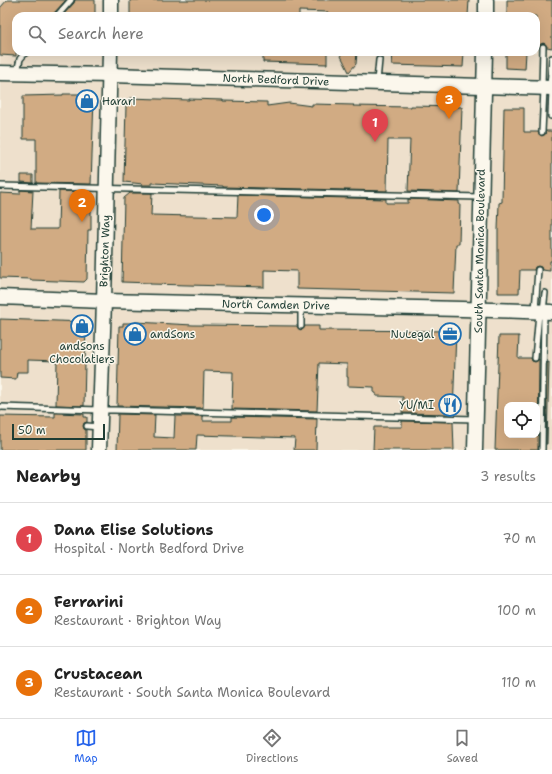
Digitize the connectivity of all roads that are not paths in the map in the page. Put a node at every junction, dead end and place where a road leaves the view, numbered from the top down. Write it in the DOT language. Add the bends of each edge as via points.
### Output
graph roads {
  1 [pos="71,0"];
  2 [pos="111,0"];
  3 [pos="486,0"];
  4 [pos="60,12"];
  5 [pos="111,12"];
  6 [pos="486,12"];
  7 [pos="543,47"];
  8 [pos="23,56"];
  9 [pos="110,56"];
  10 [pos="485,56"];
  11 [pos="552,58"];
  12 [pos="379,60"];
  13 [pos="0,73"];
  14 [pos="17,73"];
  15 [pos="110,75"];
  16 [pos="377,83"];
  17 [pos="484,86"];
  18 [pos="548,88"];
  19 [pos="551,116"];
  20 [pos="542,132"];
  21 [pos="0,186"];
  22 [pos="107,189"];
  23 [pos="481,197"];
  24 [pos="538,270"];
  25 [pos="545,293"];
  26 [pos="0,297"];
  27 [pos="104,301"];
  28 [pos="301,305"];
  29 [pos="478,309"];
  30 [pos="543,312"];
  31 [pos="301,326"];
  32 [pos="535,358"];
  33 [pos="0,407"];
  34 [pos="100,410"];
  35 [pos="476,419"];
  36 [pos="99,450"];
  37 [pos="475,450"];
  38 [pos="542,450"];
  1 -- 4 [label="lane"];
  2 -- 5 [label="street"];
  3 -- 6 [label="street"];
  7 -- 18 [label="lane"];
  8 -- 14 [label="lane"];
  9 -- 15 [label="street, Brighton Way"];
  10 -- 17 [label="street, South Santa Monica Boulevard"];
  11 -- 18 [label="lane"];
  12 -- 16 [label="lane"];
  13 -- 14 [label="street, North Bedford Drive"];
  14 -- 15 [label="street, North Bedford Drive"];
  15 -- 16 [label="street, North Bedford Drive"];
  15 -- 22 [label="street, Brighton Way"];
  16 -- 17 [label="street, North Bedford Drive"];
  17 -- 18 [label="street, North Bedford Drive"];
  17 -- 23 [label="street, South Santa Monica Boulevard"];
  18 -- 19 [label="lane"];
  18 -- 20 [label="lane"];
  21 -- 22 [label="lane"];
  22 -- 23 [label="lane"];
  22 -- 27 [label="street, Brighton Way"];
  23 -- 29 [label="street, South Santa Monica Boulevard"];
  24 -- 30 [label="lane"];
  25 -- 30 [label="lane"];
  26 -- 27 [label="street, North Camden Drive"];
  27 -- 28 [label="street, North Camden Drive"];
  27 -- 34 [label="street, Brighton Way"];
  28 -- 29 [label="street, North Camden Drive"];
  28 -- 31 [label="lane"];
  29 -- 30 [label="street, North Camden Drive"];
  29 -- 35 [label="street, South Santa Monica Boulevard"];
  30 -- 32 [label="lane"];
  30 -- 38 [label="lane"];
  33 -- 34 [label="lane"];
  34 -- 35 [label="lane"];
  34 -- 36 [label="street, Brighton Way" via="93,426"];
  35 -- 37 [label="street, South Santa Monica Boulevard"];
}
